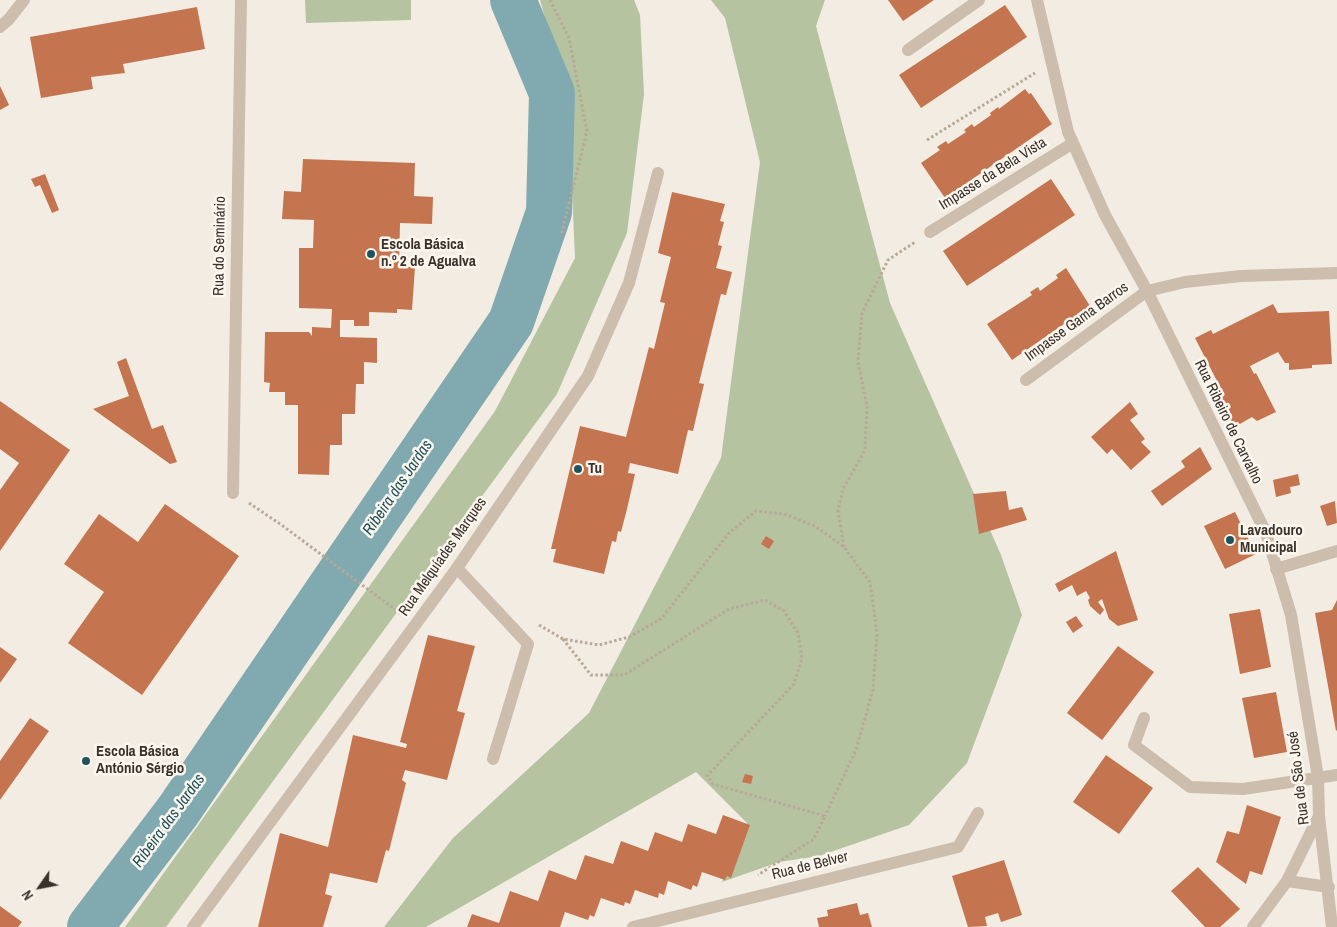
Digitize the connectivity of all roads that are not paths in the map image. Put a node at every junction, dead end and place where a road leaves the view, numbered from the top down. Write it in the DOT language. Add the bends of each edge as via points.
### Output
graph roads {
  1 [pos="24,0"];
  2 [pos="240,0"];
  3 [pos="979,0"];
  4 [pos="1036,0"];
  5 [pos="0,26"];
  6 [pos="908,50"];
  7 [pos="1074,143"];
  8 [pos="658,173"];
  9 [pos="930,232"];
  10 [pos="1337,273"];
  11 [pos="1147,291"];
  12 [pos="1026,380"];
  13 [pos="233,493"];
  14 [pos="1337,551"];
  15 [pos="457,568"];
  16 [pos="1276,569"];
  17 [pos="1144,718"];
  18 [pos="493,759"];
  19 [pos="1337,775"];
  20 [pos="1318,777"];
  21 [pos="978,813"];
  22 [pos="1320,816"];
  23 [pos="1287,880"];
  24 [pos="1329,887"];
  25 [pos="193,927"];
  26 [pos="632,927"];
  27 [pos="1253,927"];
  28 [pos="1332,927"];
  1 -- 5 [label="street"];
  2 -- 13 [label="street, Rua do Seminário"];
  3 -- 6 [label="street"];
  4 -- 7 [label="street, Rua Ribeiro de Carvalho" via="1068,132"];
  7 -- 9 [label="street, Impasse da Bela Vista"];
  7 -- 11 [label="street, Rua Ribeiro de Carvalho" via="1105,215"];
  8 -- 15 [label="street, Rua Melquíades Marques" via="629,283 588,376"];
  10 -- 11 [label="street" via="1241,276 1185,282"];
  11 -- 12 [label="street, Impasse Gama Barros"];
  11 -- 16 [label="street, Rua Ribeiro de Carvalho" via="1266,533"];
  14 -- 16 [label="street"];
  15 -- 18 [label="street" via="528,644"];
  15 -- 25 [label="street, Rua Melquíades Marques"];
  16 -- 20 [label="street, Rua de São José" via="1291,615"];
  17 -- 20 [label="street" via="1134,745 1190,787 1243,789"];
  19 -- 20 [label="street"];
  20 -- 22 [label="street, Rua de São José"];
  21 -- 26 [label="street, Rua de Belver" via="958,847"];
  22 -- 23 [label="street"];
  22 -- 24 [label="street, Rua de São José"];
  23 -- 24 [label="street"];
  23 -- 27 [label="street"];
  24 -- 28 [label="street, Rua de São José"];
}
